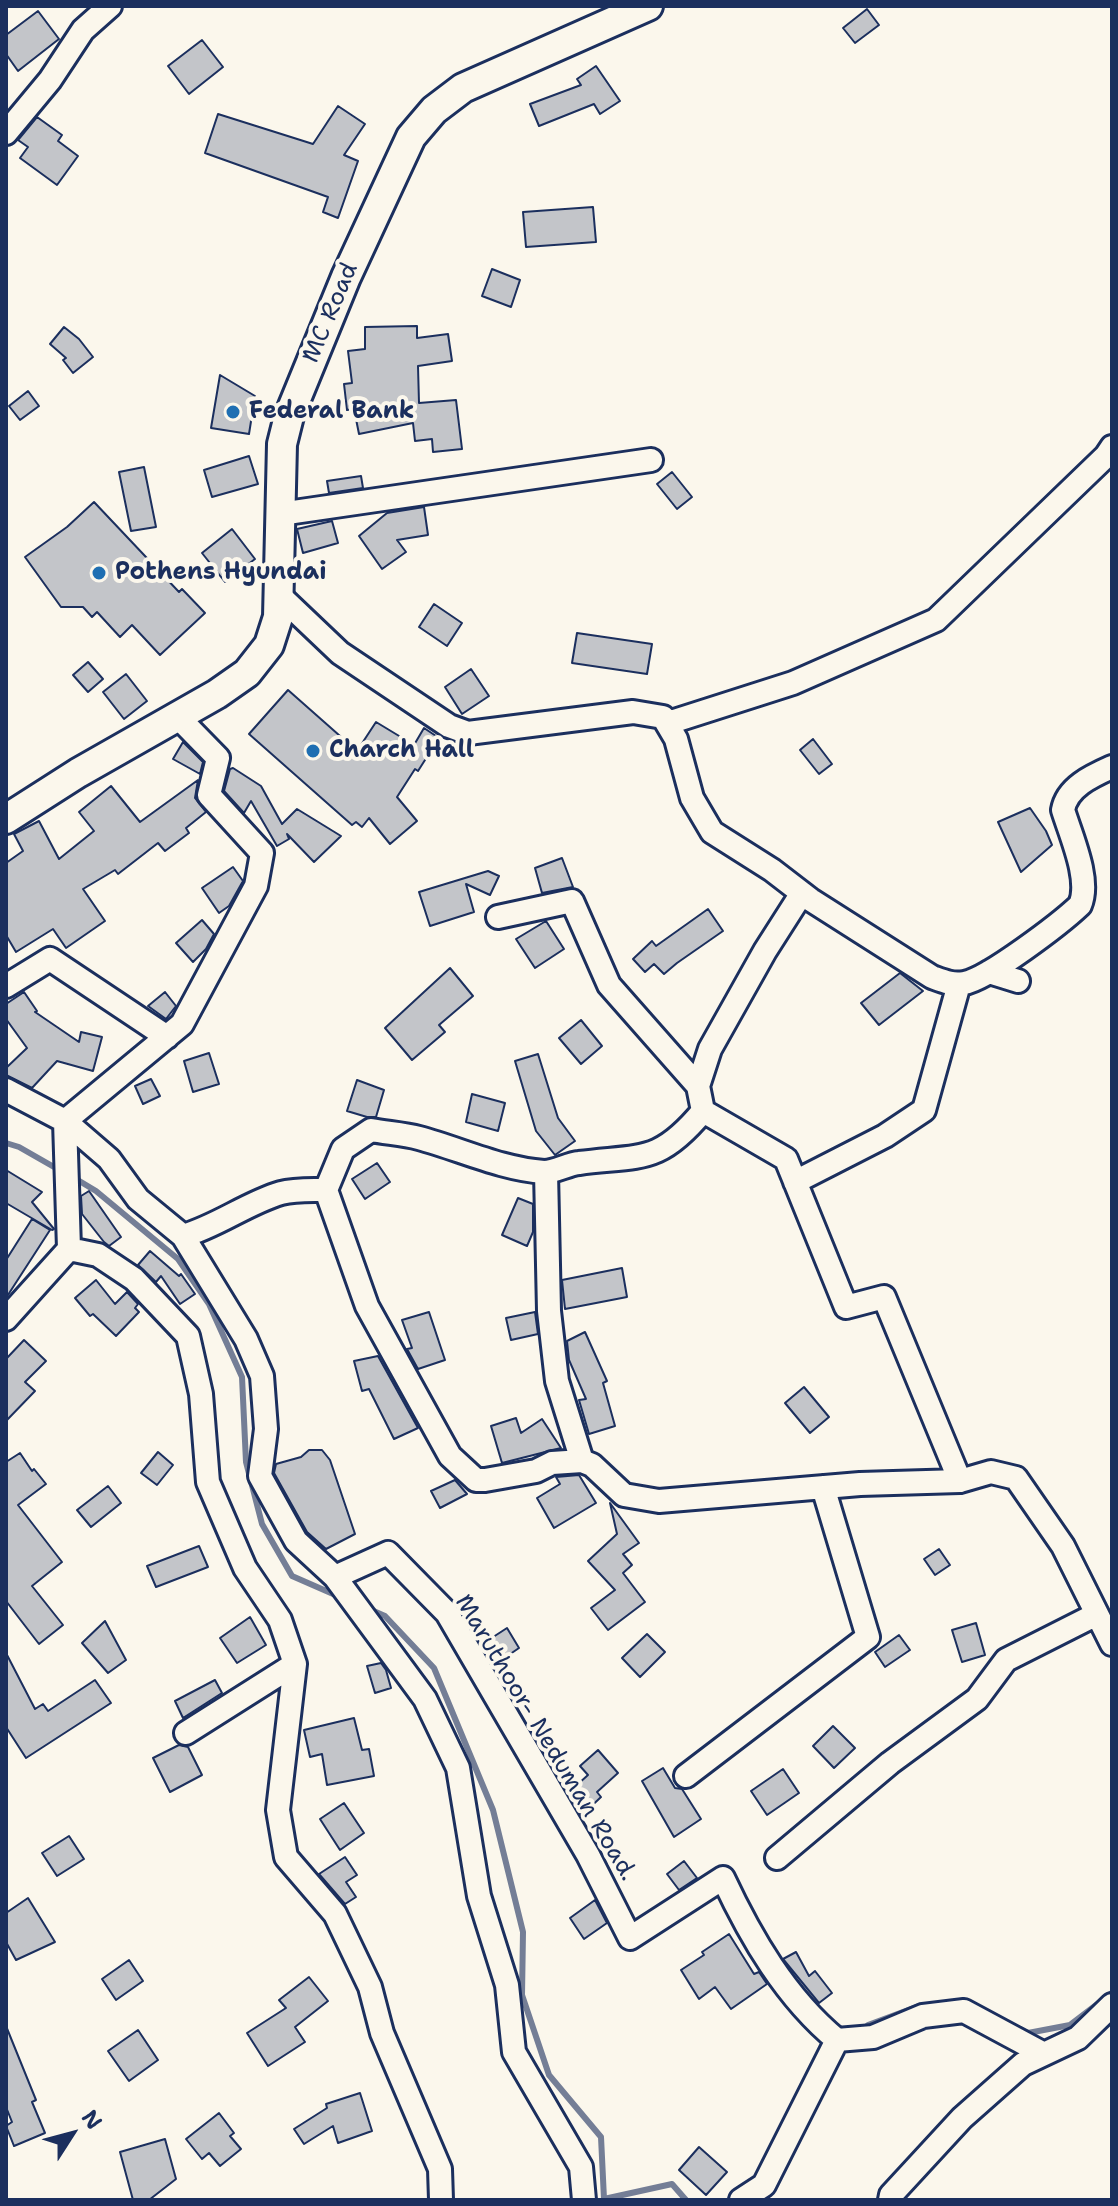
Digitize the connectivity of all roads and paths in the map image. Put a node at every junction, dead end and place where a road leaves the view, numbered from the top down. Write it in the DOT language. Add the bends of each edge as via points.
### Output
graph roads {
  1 [pos="110,6"];
  2 [pos="648,6"];
  3 [pos="6,132"];
  4 [pos="1112,447"];
  5 [pos="651,460"];
  6 [pos="280,514"];
  7 [pos="279,595"];
  8 [pos="176,715"];
  9 [pos="668,723"];
  10 [pos="1112,767"];
  11 [pos="6,819"];
  12 [pos="802,893"];
  13 [pos="498,917"];
  14 [pos="989,972"];
  15 [pos="1018,981"];
  16 [pos="959,984"];
  17 [pos="6,986"];
  18 [pos="167,1037"];
  19 [pos="698,1086"];
  20 [pos="6,1090"];
  21 [pos="703,1111"];
  22 [pos="65,1121"];
  23 [pos="546,1172"];
  24 [pos="795,1182"];
  25 [pos="326,1190"];
  26 [pos="183,1236"];
  27 [pos="69,1249"];
  28 [pos="6,1319"];
  29 [pos="582,1461"];
  30 [pos="960,1481"];
  31 [pos="823,1487"];
  32 [pos="335,1577"];
  33 [pos="1107,1630"];
  34 [pos="295,1664"];
  35 [pos="186,1733"];
  36 [pos="686,1776"];
  37 [pos="777,1858"];
  38 [pos="1112,2005"];
  39 [pos="837,2040"];
  40 [pos="1044,2054"];
  41 [pos="441,2200"];
  42 [pos="584,2200"];
  43 [pos="741,2200"];
  44 [pos="890,2200"];
  1 -- 3 [label="street" via="83,30"];
  2 -- 6 [label="main road, MC Road" via="463,88 411,137 289,416 282,444"];
  4 -- 9 [label="street" via="936,620 793,683"];
  5 -- 6 [label="street"];
  6 -- 7 [label="main road, MC Road"];
  7 -- 8 [label="main road, MC Road" via="269,645 247,673"];
  7 -- 9 [label="street" via="340,653 449,726 468,733 633,712 663,717"];
  8 -- 11 [label="main road, MC Road"];
  8 -- 18 [label="street" via="218,758 209,795 262,853 256,886 212,972 182,1024"];
  9 -- 12 [label="street" via="692,798 712,832"];
  10 -- 14 [label="street" via="1065,800 1063,810 1081,869 1080,905"];
  12 -- 16 [label="street" via="932,977"];
  12 -- 19 [label="street" via="710,1049"];
  13 -- 19 [label="street" via="572,901 609,985"];
  14 -- 15 [label="street"];
  14 -- 16 [label="street"];
  16 -- 24 [label="street" via="924,1110"];
  17 -- 18 [label="street" via="50,959"];
  18 -- 22 [label="street"];
  19 -- 21 [label="street"];
  20 -- 22 [label="street"];
  21 -- 23 [label="street" via="682,1136 659,1151"];
  21 -- 24 [label="street" via="786,1159"];
  22 -- 26 [label="street" via="109,1159 138,1199"];
  22 -- 27 [label="street"];
  23 -- 25 [label="street" via="371,1130 343,1149"];
  23 -- 29 [label="street" via="555,1367"];
  24 -- 30 [label="street" via="846,1307 884,1297"];
  25 -- 26 [label="street" via="283,1192"];
  25 -- 29 [label="street" via="367,1306 450,1456 476,1480"];
  26 -- 32 [label="street" via="246,1339 262,1376 266,1429 260,1476 296,1541"];
  27 -- 28 [label="street"];
  27 -- 34 [label="street" via="98,1255 134,1279 188,1336 201,1394 208,1482 245,1568 280,1620"];
  29 -- 31 [label="street" via="624,1495 659,1501"];
  30 -- 31 [label="street"];
  30 -- 33 [label="street" via="991,1472 1016,1478 1063,1546"];
  31 -- 36 [label="street" via="868,1637"];
  32 -- 39 [label="street, Maruthoor- Neduman Road." via="388,1553 447,1613 588,1855 630,1938 723,1878 765,1957 812,2020"];
  32 -- 42 [label="street" via="425,1699 458,1768 479,1896 507,1985 514,2052 581,2167"];
  33 -- 37 [label="street" via="1006,1660 977,1699 890,1763"];
  34 -- 35 [label="street"];
  34 -- 41 [label="street" via="278,1810 286,1857 335,1914 370,1987 382,2033 440,2169"];
  38 -- 40 [label="street" via="1078,2038"];
  39 -- 40 [label="street" via="873,2037 923,2016 964,2011"];
  39 -- 43 [label="street" via="764,2185"];
  40 -- 44 [label="street" via="1023,2064 962,2118"];
}
